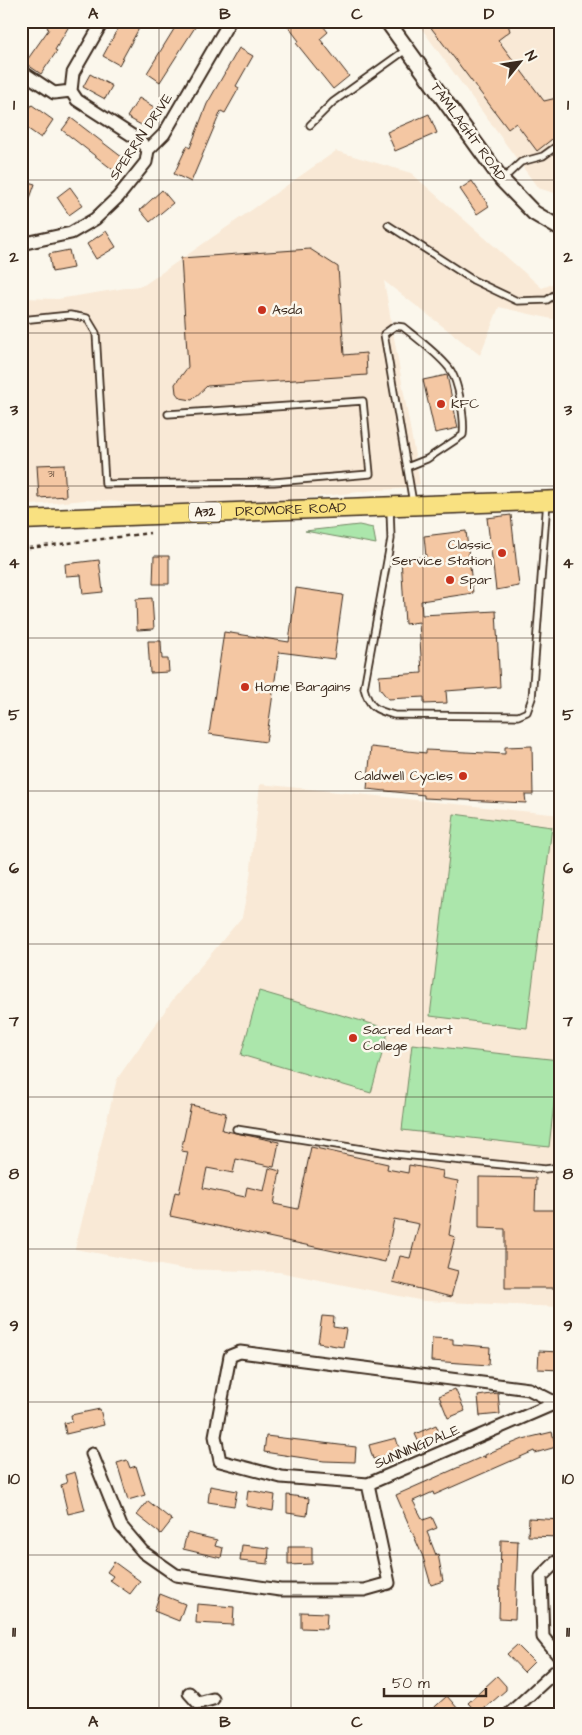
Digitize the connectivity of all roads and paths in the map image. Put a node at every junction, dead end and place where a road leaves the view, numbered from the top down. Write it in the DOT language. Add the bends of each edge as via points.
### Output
graph roads {
  1 [pos="103,21"];
  2 [pos="388,21"];
  3 [pos="228,24"];
  4 [pos="407,49"];
  5 [pos="21,71"];
  6 [pos="72,91"];
  7 [pos="310,125"];
  8 [pos="561,144"];
  9 [pos="148,150"];
  10 [pos="502,180"];
  11 [pos="388,225"];
  12 [pos="561,229"];
  13 [pos="21,244"];
  14 [pos="561,290"];
  15 [pos="21,320"];
  16 [pos="168,414"];
  17 [pos="407,467"];
  18 [pos="554,500"];
  19 [pos="413,505"];
  20 [pos="390,506"];
  21 [pos="21,520"];
  22 [pos="150,533"];
  23 [pos="21,549"];
  24 [pos="236,1129"];
  25 [pos="561,1167"];
  26 [pos="558,1402"];
  27 [pos="92,1454"];
  28 [pos="368,1484"];
  29 [pos="561,1562"];
  30 [pos="561,1659"];
  31 [pos="561,1666"];
  32 [pos="188,1693"];
  33 [pos="213,1699"];
  34 [pos="198,1703"];
  35 [pos="193,1714"];
  36 [pos="510,1714"];
  1 -- 6 [label="street" via="73,74"];
  2 -- 4 [label="street, TAMLAGHT ROAD"];
  3 -- 9 [label="street, SPERRIN DRIVE" via="164,134"];
  4 -- 7 [label="lane" via="333,102"];
  4 -- 10 [label="street, TAMLAGHT ROAD"];
  5 -- 6 [label="street" via="54,93"];
  6 -- 9 [label="street" via="77,100 139,140"];
  8 -- 10 [label="lane" via="543,156 521,162"];
  9 -- 13 [label="street, SPERRIN DRIVE" via="146,162 96,219 71,233"];
  10 -- 12 [label="street, TAMLAGHT ROAD" via="534,213"];
  11 -- 14 [label="lane" via="473,280 517,300 547,300"];
  15 -- 16 [label="lane" via="70,315 87,318 96,333 105,484 274,482 370,474 363,401"];
  17 -- 17 [label="lane" via="384,334 395,326 403,327 450,369 464,427 463,436 427,459"];
  17 -- 19 [label="lane"];
  18 -- 19 [label="highway, DROMORE ROAD / A32"];
  18 -- 20 [label="lane" via="532,698 527,712 518,716 394,715 367,702 364,688 391,539"];
  19 -- 20 [label="highway, DROMORE ROAD / A32"];
  20 -- 21 [label="highway, DROMORE ROAD / A32"];
  22 -- 23 [label="path"];
  24 -- 25 [label="lane" via="394,1154 545,1169"];
  26 -- 28 [label="street, SUNNINGDALE"];
  26 -- 28 [label="street, SUNNINGDALE" via="530,1388 240,1352 230,1356 215,1436 220,1460 281,1477"];
  27 -- 28 [label="street" via="122,1526 143,1552 176,1575 280,1590 364,1590 389,1583"];
  29 -- 30 [label="street" via="556,1562 541,1577 543,1637"];
  31 -- 36 [label="street"];
  32 -- 34 [label="street"];
  33 -- 34 [label="street"];
  34 -- 35 [label="street"];
}
